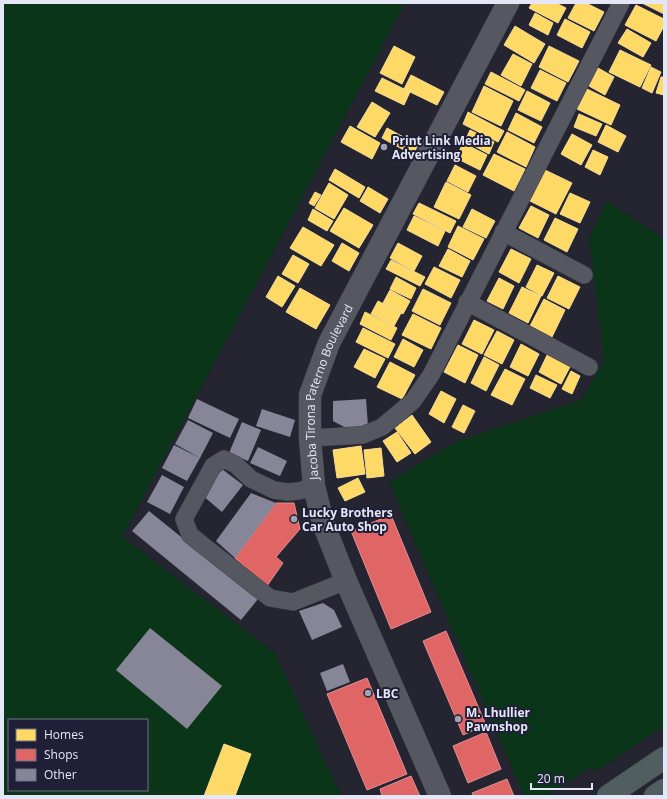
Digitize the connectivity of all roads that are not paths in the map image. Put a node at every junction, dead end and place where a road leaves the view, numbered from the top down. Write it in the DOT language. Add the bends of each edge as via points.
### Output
graph roads {
  1 [pos="508,3"];
  2 [pos="621,3"];
  3 [pos="503,232"];
  4 [pos="584,275"];
  5 [pos="467,302"];
  6 [pos="589,367"];
  7 [pos="310,438"];
  8 [pos="314,486"];
  9 [pos="346,581"];
  10 [pos="664,758"];
  11 [pos="664,790"];
  12 [pos="440,796"];
  13 [pos="608,796"];
  14 [pos="655,796"];
  1 -- 7 [label="street, Jacoba Tirona Paterno Boulevard" via="329,343 310,395"];
  2 -- 3 [label="street"];
  3 -- 4 [label="street"];
  3 -- 5 [label="street"];
  5 -- 6 [label="street"];
  5 -- 7 [label="street" via="431,375 413,401 382,427 363,434"];
  7 -- 8 [label="street, Jacoba Tirona Paterno Boulevard"];
  8 -- 9 [label="street, Jacoba Tirona Paterno Boulevard" via="323,523"];
  8 -- 9 [label="street" via="299,491 274,490 251,479 236,465 224,459 213,466 184,519 190,535 270,598 293,602"];
  9 -- 12 [label="street, Jacoba Tirona Paterno Boulevard"];
  10 -- 13 [label="highway"];
  11 -- 14 [label="highway"];
}
